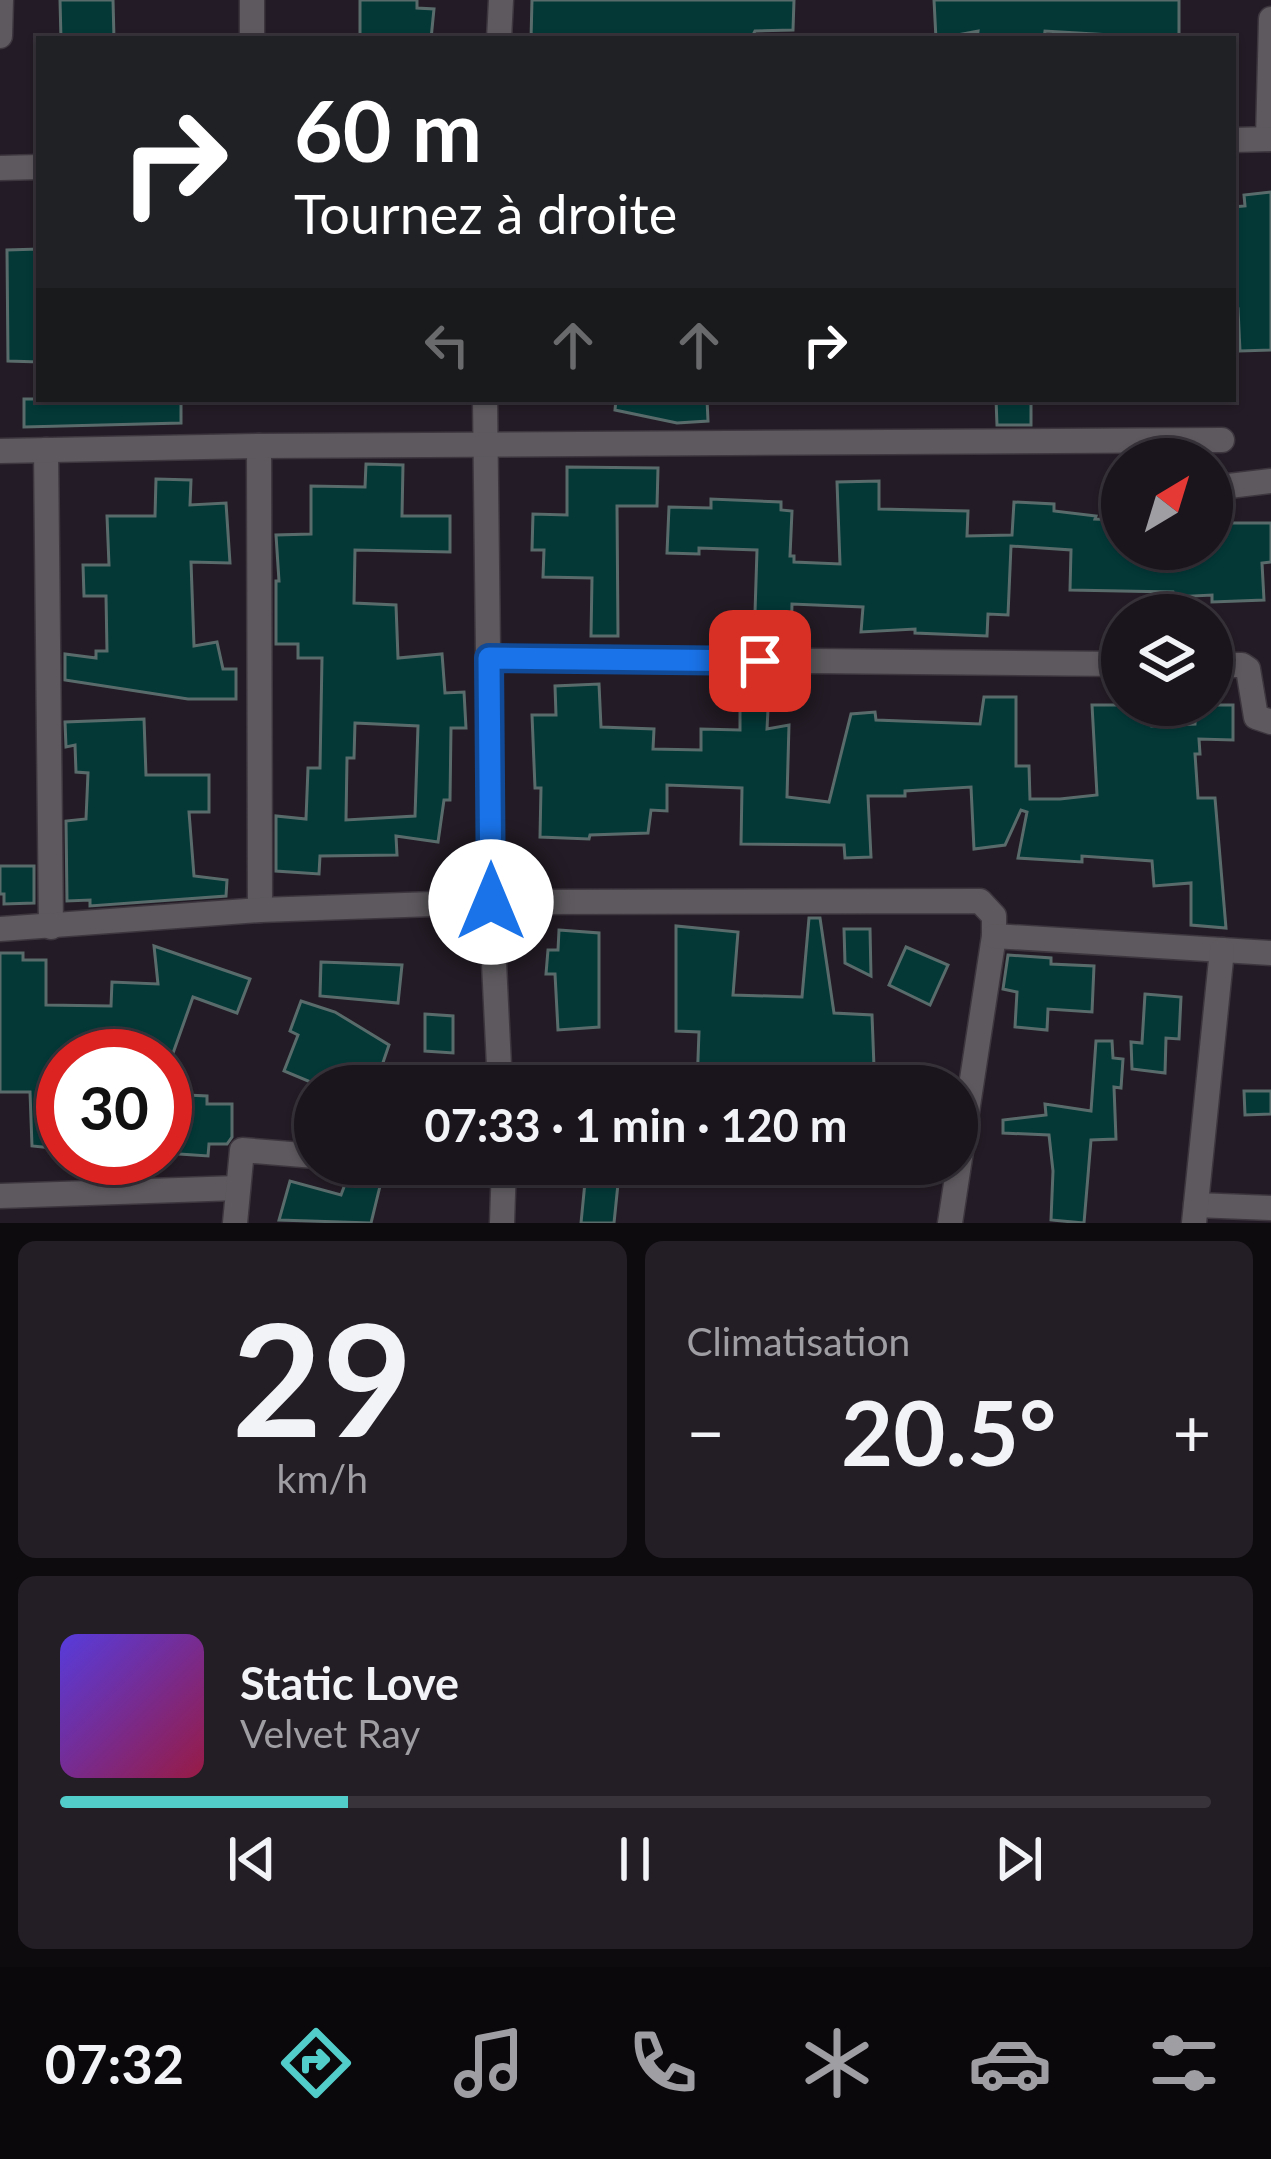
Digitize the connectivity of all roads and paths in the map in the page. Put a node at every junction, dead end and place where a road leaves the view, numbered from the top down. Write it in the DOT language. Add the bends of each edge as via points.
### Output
graph roads {
  1 [pos="1,0"];
  2 [pos="252,0"];
  3 [pos="501,0"];
  4 [pos="1271,19"];
  5 [pos="0,36"];
  6 [pos="252,36"];
  7 [pos="499,36"];
  8 [pos="1270,139"];
  9 [pos="1236,140"];
  10 [pos="36,167"];
  11 [pos="0,168"];
  12 [pos="485,402"];
  13 [pos="1101,441"];
  14 [pos="259,446"];
  15 [pos="484,446"];
  16 [pos="46,450"];
  17 [pos="0,451"];
  18 [pos="1271,481"];
  19 [pos="1233,486"];
  20 [pos="489,658"];
  21 [pos="1101,664"];
  22 [pos="1233,665"];
  23 [pos="1271,722"];
  24 [pos="491,902"];
  25 [pos="260,910"];
  26 [pos="51,927"];
  27 [pos="0,929"];
  28 [pos="994,936"];
  29 [pos="1222,950"];
  30 [pos="1271,953"];
  31 [pos="499,1065"];
  32 [pos="973,1065"];
  33 [pos="294,1154"];
  34 [pos="503,1185"];
  35 [pos="955,1185"];
  36 [pos="238,1188"];
  37 [pos="0,1196"];
  38 [pos="1271,1208"];
  39 [pos="1195,1214"];
  40 [pos="235,1223"];
  41 [pos="502,1223"];
  42 [pos="950,1223"];
  1 -- 5 [label="street"];
  2 -- 6 [label="street"];
  3 -- 7 [label="street"];
  4 -- 8 [label="street"];
  8 -- 9 [label="street"];
  10 -- 11 [label="street"];
  12 -- 15 [label="street"];
  13 -- 15 [label="street"];
  14 -- 15 [label="street"];
  14 -- 16 [label="street"];
  14 -- 25 [label="street"];
  15 -- 20 [label="street"];
  16 -- 17 [label="street"];
  16 -- 26 [label="street"];
  18 -- 19 [label="street"];
  20 -- 21 [label="street"];
  20 -- 24 [label="street"];
  22 -- 23 [label="street" via="1249,669 1256,717"];
  24 -- 25 [label="street"];
  24 -- 28 [label="street" via="970,899 994,916"];
  24 -- 31 [label="street"];
  25 -- 26 [label="street"];
  26 -- 27 [label="street"];
  28 -- 29 [label="street"];
  28 -- 32 [label="street"];
  29 -- 30 [label="street"];
  29 -- 39 [label="street"];
  33 -- 36 [label="street" via="242,1150"];
  34 -- 41 [label="street"];
  35 -- 42 [label="street"];
  36 -- 37 [label="street"];
  36 -- 40 [label="street"];
  38 -- 39 [label="street"];
}
